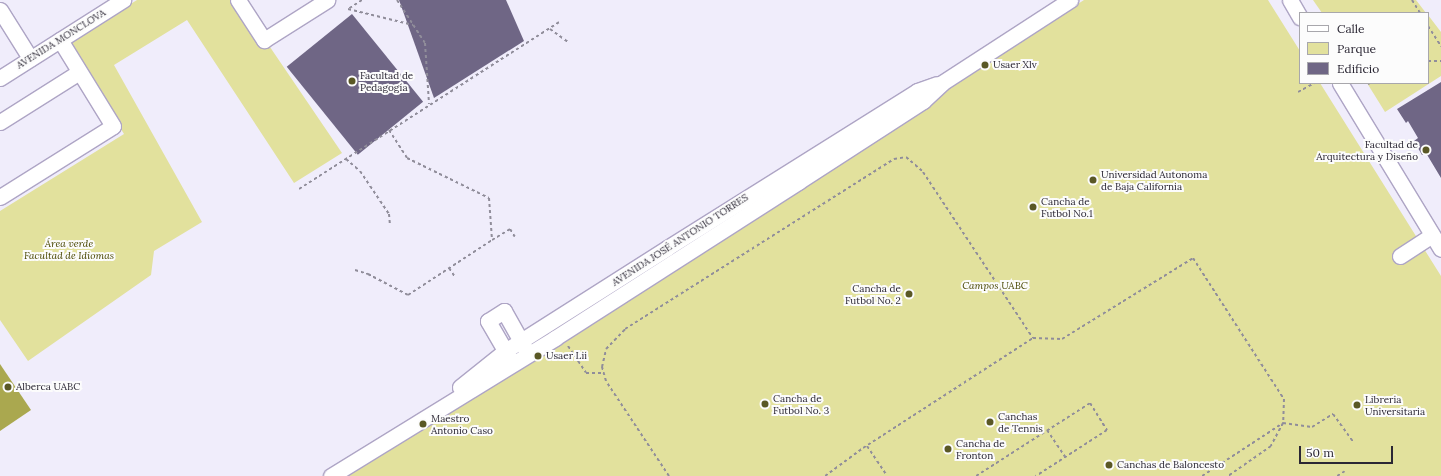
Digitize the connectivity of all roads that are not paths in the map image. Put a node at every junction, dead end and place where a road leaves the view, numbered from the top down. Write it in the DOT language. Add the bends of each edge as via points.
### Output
graph roads {
  1 [pos="123,0"];
  2 [pos="238,0"];
  3 [pos="327,0"];
  4 [pos="1070,0"];
  5 [pos="1290,0"];
  6 [pos="0,10"];
  7 [pos="1299,15"];
  8 [pos="60,40"];
  9 [pos="30,58"];
  10 [pos="79,72"];
  11 [pos="0,78"];
  12 [pos="1341,84"];
  13 [pos="0,122"];
  14 [pos="0,197"];
  15 [pos="1432,235"];
  16 [pos="1441,249"];
  17 [pos="1400,256"];
  18 [pos="525,348"];
  19 [pos="509,358"];
  20 [pos="331,476"];
  1 -- 8 [label="street, AVENIDA MONCLOVA"];
  2 -- 3 [label="street" via="264,40"];
  4 -- 18 [label="street, AVENIDA JOSÉ ANTONIO TORRES" via="942,83 923,101 793,176"];
  5 -- 7 [label="street"];
  6 -- 9 [label="street"];
  8 -- 9 [label="street, AVENIDA MONCLOVA"];
  8 -- 10 [label="street"];
  9 -- 11 [label="street, AVENIDA MONCLOVA"];
  10 -- 13 [label="street"];
  10 -- 14 [label="street" via="113,126"];
  12 -- 15 [label="street"];
  15 -- 16 [label="street"];
  15 -- 17 [label="street"];
  18 -- 19 [label="street, AVENIDA JOSÉ ANTONIO TORRES"];
  18 -- 19 [label="street" via="504,311 488,321"];
  19 -- 20 [label="street, AVENIDA JOSÉ ANTONIO TORRES" via="431,415"];
}
